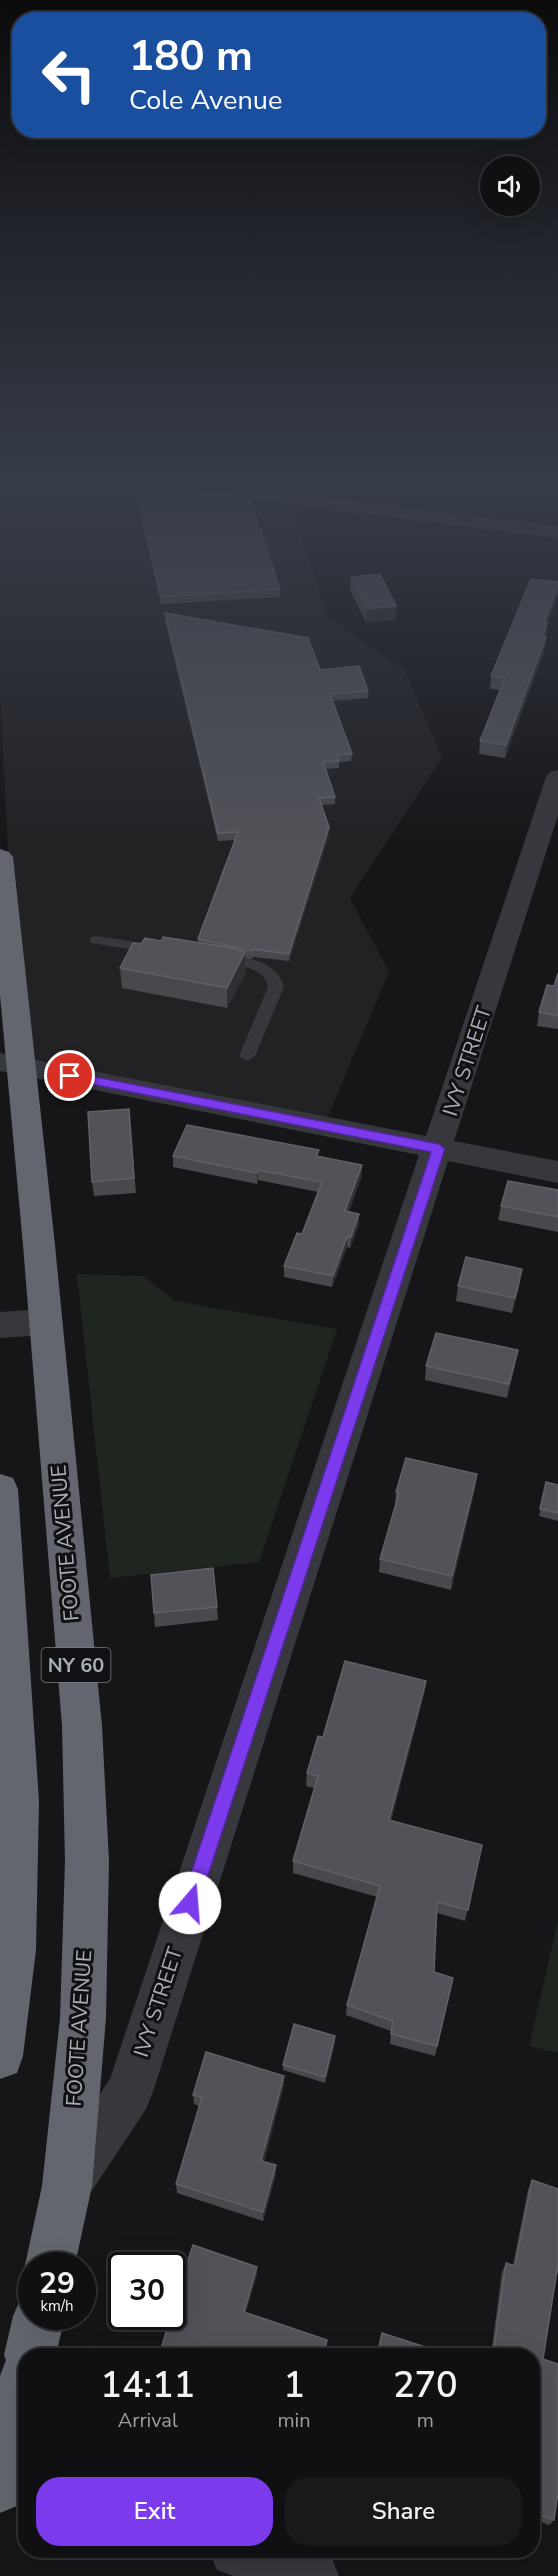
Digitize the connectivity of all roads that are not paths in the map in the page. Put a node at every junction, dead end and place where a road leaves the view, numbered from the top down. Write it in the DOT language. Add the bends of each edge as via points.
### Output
graph roads {
  1 [pos="558,777"];
  2 [pos="0,857"];
  3 [pos="96,940"];
  4 [pos="166,951"];
  5 [pos="211,957"];
  6 [pos="247,1056"];
  7 [pos="10,1064"];
  8 [pos="439,1149"];
  9 [pos="558,1172"];
  10 [pos="45,1322"];
  11 [pos="0,1325"];
  12 [pos="0,1489"];
  13 [pos="0,2056"];
  14 [pos="67,2186"];
  15 [pos="53,2252"];
  16 [pos="36,2330"];
  17 [pos="32,2348"];
  18 [pos="18,2420"];
  19 [pos="8,2474"];
  20 [pos="260,2558"];
  21 [pos="311,2576"];
  1 -- 8 [label="street, IVY STREET"];
  2 -- 7 [label="highway, FOOTE AVENUE / NY 60" via="14,987"];
  3 -- 4 [label="lane"];
  5 -- 6 [label="lane" via="253,965 276,980"];
  7 -- 8 [label="street"];
  7 -- 10 [label="highway, FOOTE AVENUE / NY 60"];
  8 -- 9 [label="street"];
  8 -- 14 [label="street, IVY STREET" via="129,2092"];
  10 -- 11 [label="street"];
  10 -- 14 [label="highway, FOOTE AVENUE / NY 60" via="82,1726 87,1861 83,2018"];
  12 -- 13 [label="highway, NY 60" via="18,1801 14,1950"];
  14 -- 15 [label="highway, FOOTE AVENUE / NY 60"];
  16 -- 17 [label="highway"];
  18 -- 19 [label="highway"];
  20 -- 21 [label="street"];
}
